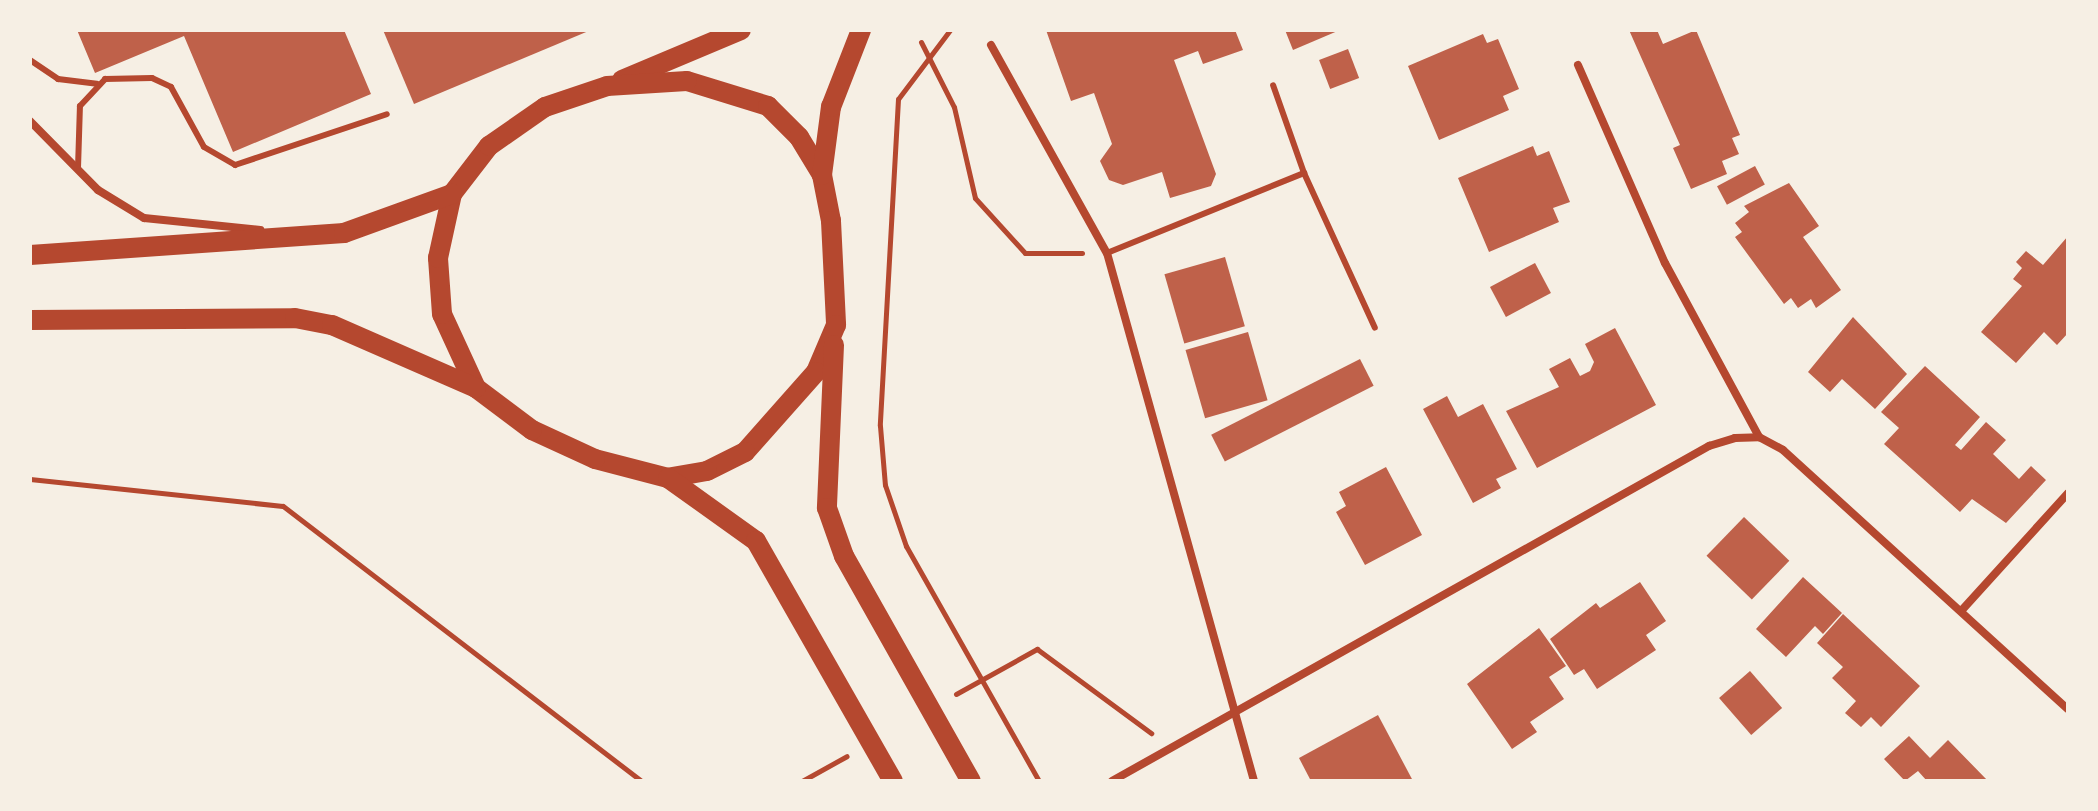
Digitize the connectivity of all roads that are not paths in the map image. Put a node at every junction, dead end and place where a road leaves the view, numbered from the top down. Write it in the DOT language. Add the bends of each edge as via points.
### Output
graph roads {
  1 [pos="741,30"];
  2 [pos="861,30"];
  3 [pos="991,45"];
  4 [pos="30,60"];
  5 [pos="1578,65"];
  6 [pos="97,84"];
  7 [pos="1273,85"];
  8 [pos="607,86"];
  9 [pos="387,114"];
  10 [pos="30,121"];
  11 [pos="80,172"];
  12 [pos="1304,173"];
  13 [pos="822,175"];
  14 [pos="452,194"];
  15 [pos="311,235"];
  16 [pos="1107,253"];
  17 [pos="30,255"];
  18 [pos="30,320"];
  19 [pos="836,325"];
  20 [pos="1375,328"];
  21 [pos="476,388"];
  22 [pos="1759,437"];
  23 [pos="668,478"];
  24 [pos="2068,493"];
  25 [pos="1962,610"];
  26 [pos="1235,709"];
  27 [pos="2068,709"];
  28 [pos="893,781"];
  29 [pos="971,781"];
  30 [pos="1112,781"];
  31 [pos="1254,781"];
  1 -- 8 [label="main road"];
  2 -- 13 [label="main road" via="831,107"];
  3 -- 16 [label="street"];
  4 -- 6 [label="lane" via="58,79"];
  5 -- 22 [label="street" via="1665,263"];
  6 -- 9 [label="lane" via="130,75 171,87 204,147 235,165"];
  6 -- 11 [label="lane" via="75,123"];
  7 -- 12 [label="lane"];
  8 -- 13 [label="main road" via="687,81 755,101 799,137"];
  8 -- 14 [label="main road" via="545,107 500,138"];
  10 -- 11 [label="street"];
  11 -- 15 [label="street" via="154,220"];
  12 -- 16 [label="lane"];
  12 -- 20 [label="lane"];
  13 -- 19 [label="main road"];
  14 -- 15 [label="main road" via="344,233"];
  14 -- 21 [label="main road" via="437,287 451,346"];
  15 -- 17 [label="main road"];
  16 -- 26 [label="street"];
  18 -- 21 [label="main road" via="295,318 332,325"];
  19 -- 23 [label="main road" via="816,372 745,452 707,471"];
  19 -- 29 [label="main road" via="824,452 827,508 844,556"];
  21 -- 23 [label="main road" via="532,430 595,459"];
  22 -- 25 [label="street" via="1807,470"];
  22 -- 26 [label="street" via="1709,446"];
  23 -- 28 [label="main road" via="756,541"];
  24 -- 25 [label="street"];
  25 -- 27 [label="street"];
  26 -- 30 [label="street"];
  26 -- 31 [label="street"];
}
